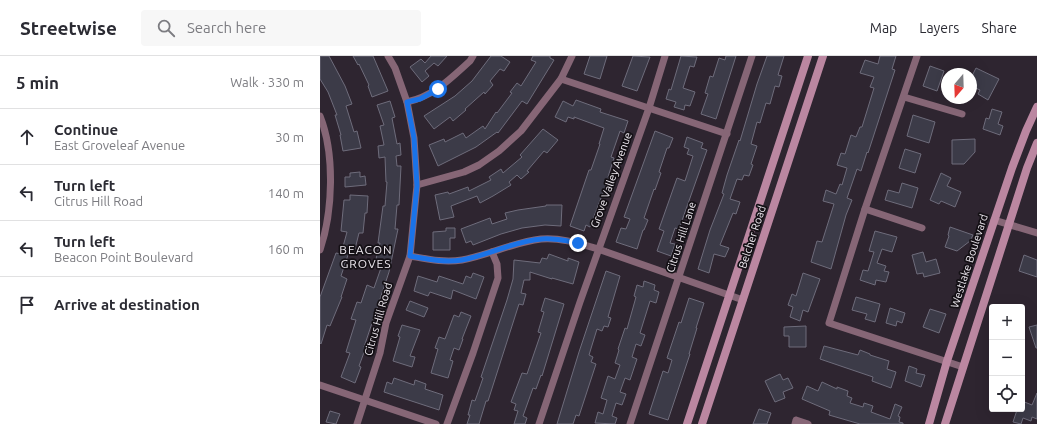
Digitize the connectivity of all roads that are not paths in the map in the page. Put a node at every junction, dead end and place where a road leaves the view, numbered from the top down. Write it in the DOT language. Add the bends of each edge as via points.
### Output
graph roads {
  1 [pos="388,56"];
  2 [pos="473,56"];
  3 [pos="572,56"];
  4 [pos="665,56"];
  5 [pos="752,56"];
  6 [pos="808,56"];
  7 [pos="823,56"];
  8 [pos="917,56"];
  9 [pos="561,79"];
  10 [pos="904,97"];
  11 [pos="407,102"];
  12 [pos="1037,107"];
  13 [pos="649,108"];
  14 [pos="962,114"];
  15 [pos="320,116"];
  16 [pos="727,134"];
  17 [pos="1037,143"];
  18 [pos="417,186"];
  19 [pos="865,209"];
  20 [pos="994,220"];
  21 [pos="1008,225"];
  22 [pos="922,228"];
  23 [pos="1037,233"];
  24 [pos="598,249"];
  25 [pos="320,250"];
  26 [pos="492,252"];
  27 [pos="410,256"];
  28 [pos="679,278"];
  29 [pos="730,295"];
  30 [pos="743,300"];
  31 [pos="947,361"];
  32 [pos="963,367"];
  33 [pos="320,385"];
  34 [pos="366,400"];
  35 [pos="796,422"];
  36 [pos="357,424"];
  37 [pos="436,424"];
  38 [pos="447,424"];
  39 [pos="539,424"];
  40 [pos="630,424"];
  41 [pos="687,424"];
  42 [pos="702,424"];
  43 [pos="808,424"];
  44 [pos="929,424"];
  45 [pos="945,424"];
  1 -- 11 [label="street, Citrus Hill Road"];
  2 -- 11 [label="street" via="438,89 420,99"];
  3 -- 9 [label="street"];
  4 -- 13 [label="street, Grove Valley Avenue"];
  5 -- 16 [label="street, Citrus Hill Lane"];
  6 -- 29 [label="main road, Belcher Road"];
  7 -- 30 [label="main road, Belcher Road"];
  8 -- 10 [label="street"];
  9 -- 13 [label="street"];
  9 -- 18 [label="street" via="520,131 500,151 464,172"];
  10 -- 14 [label="street"];
  10 -- 19 [label="street"];
  11 -- 18 [label="street, Citrus Hill Road" via="414,138"];
  12 -- 20 [label="main road, Westlake Boulevard" via="1018,150"];
  13 -- 16 [label="street"];
  13 -- 24 [label="street, Grove Valley Avenue"];
  15 -- 25 [label="street" via="330,154 329,209"];
  16 -- 28 [label="street, Citrus Hill Lane"];
  17 -- 21 [label="main road"];
  18 -- 27 [label="street, Citrus Hill Road"];
  19 -- 22 [label="street"];
  19 -- 31 [label="street" via="829,323"];
  20 -- 21 [label="street"];
  20 -- 31 [label="main road, Westlake Boulevard"];
  21 -- 23 [label="street"];
  21 -- 32 [label="main road"];
  24 -- 26 [label="street" via="578,243 543,239 523,242"];
  24 -- 28 [label="street"];
  24 -- 39 [label="street, Grove Valley Avenue"];
  26 -- 27 [label="street" via="460,260 442,261"];
  26 -- 38 [label="street" via="497,264 498,278"];
  27 -- 34 [label="street, Citrus Hill Road" via="386,323"];
  28 -- 29 [label="street"];
  28 -- 40 [label="street, Citrus Hill Lane"];
  29 -- 30 [label="street"];
  29 -- 41 [label="main road, Belcher Road"];
  30 -- 42 [label="main road, Belcher Road"];
  31 -- 32 [label="street"];
  31 -- 44 [label="main road, Westlake Boulevard"];
  32 -- 45 [label="main road"];
  33 -- 34 [label="street"];
  34 -- 36 [label="street, Citrus Hill Road"];
  34 -- 37 [label="street"];
  35 -- 43 [label="street"];
}
